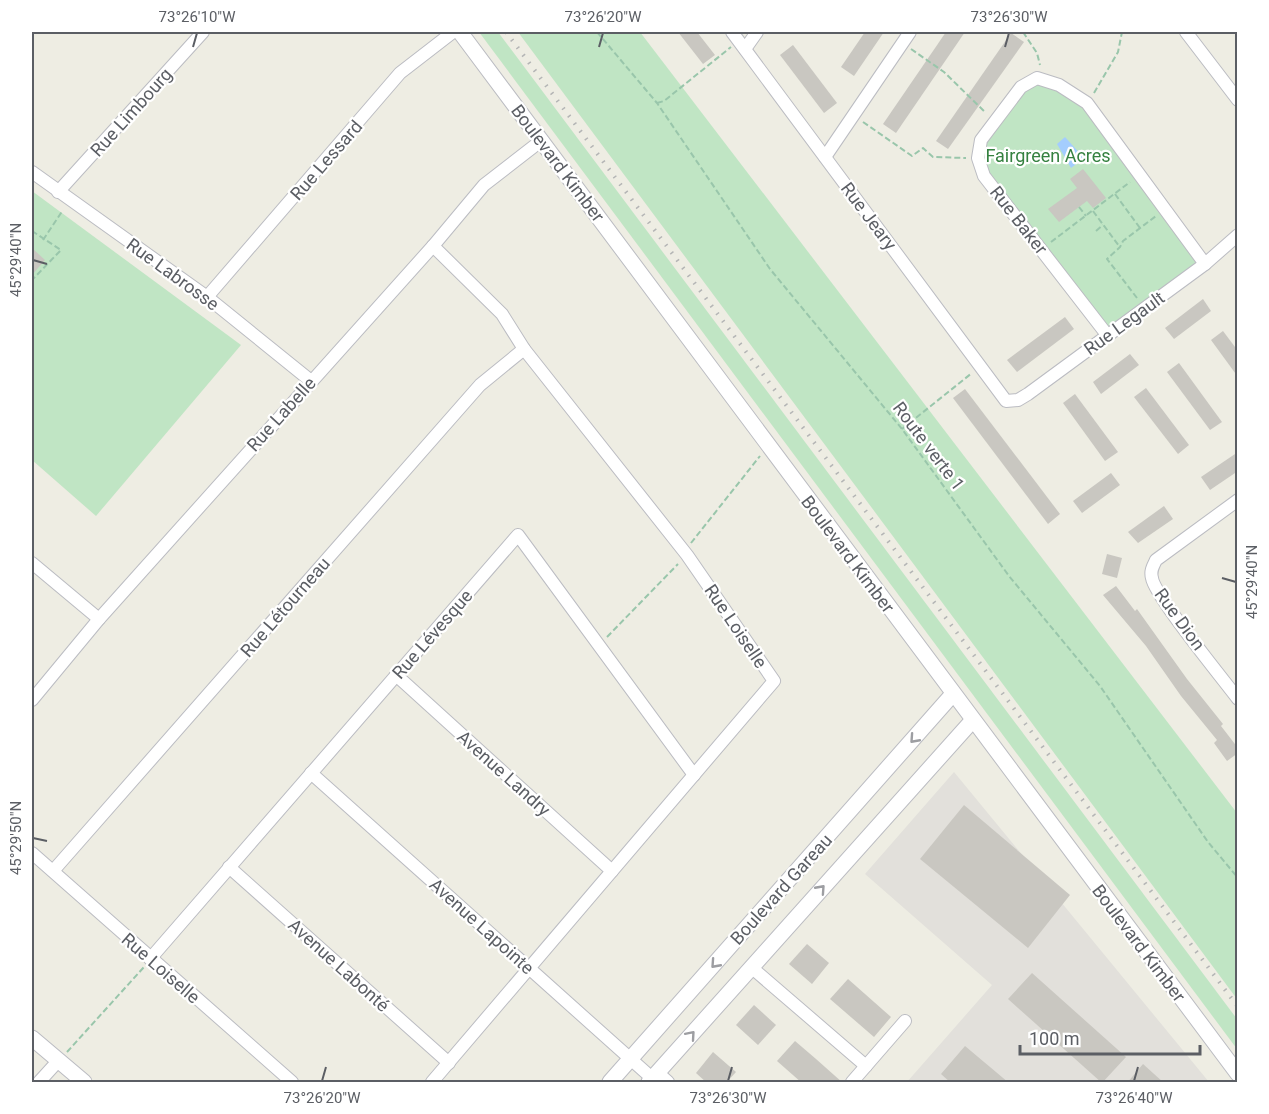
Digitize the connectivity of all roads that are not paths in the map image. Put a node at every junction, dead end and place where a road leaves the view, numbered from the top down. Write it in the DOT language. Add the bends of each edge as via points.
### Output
graph roads {
  1 [pos="203,32"];
  2 [pos="453,32"];
  3 [pos="460,32"];
  4 [pos="757,32"];
  5 [pos="910,32"];
  6 [pos="1186,32"];
  7 [pos="738,40"];
  8 [pos="1238,100"];
  9 [pos="542,140"];
  10 [pos="825,157"];
  11 [pos="32,172"];
  12 [pos="58,192"];
  13 [pos="1238,235"];
  14 [pos="433,246"];
  15 [pos="1204,264"];
  16 [pos="207,297"];
  17 [pos="1108,336"];
  18 [pos="524,350"];
  19 [pos="311,381"];
  20 [pos="1006,401"];
  21 [pos="1238,500"];
  22 [pos="32,563"];
  23 [pos="99,619"];
  24 [pos="396,675"];
  25 [pos="952,695"];
  26 [pos="1238,699"];
  27 [pos="32,700"];
  28 [pos="972,721"];
  29 [pos="310,773"];
  30 [pos="694,776"];
  31 [pos="32,853"];
  32 [pos="229,867"];
  33 [pos="53,871"];
  34 [pos="612,871"];
  35 [pos="150,959"];
  36 [pos="751,967"];
  37 [pos="531,969"];
  38 [pos="905,1021"];
  39 [pos="32,1038"];
  40 [pos="631,1059"];
  41 [pos="59,1060"];
  42 [pos="449,1063"];
  43 [pos="866,1066"];
  44 [pos="1238,1074"];
  45 [pos="657,1079"];
  46 [pos="39,1083"];
  47 [pos="84,1083"];
  48 [pos="292,1083"];
  49 [pos="432,1083"];
  50 [pos="610,1083"];
  51 [pos="852,1083"];
  1 -- 12 [label="street, Rue Limbourg"];
  2 -- 16 [label="street, Rue Lessard" via="400,74"];
  3 -- 9 [label="street, Boulevard Kimber"];
  4 -- 7 [label="street"];
  5 -- 10 [label="street"];
  6 -- 8 [label="street"];
  7 -- 10 [label="street, Rue Jeary"];
  9 -- 14 [label="street, Rue Labelle" via="484,185"];
  9 -- 25 [label="street, Boulevard Kimber"];
  10 -- 20 [label="street, Rue Jeary"];
  11 -- 12 [label="street, Rue Labrosse"];
  12 -- 16 [label="street, Rue Labrosse"];
  13 -- 15 [label="street, Rue Legault"];
  14 -- 18 [label="street, Rue Loiselle" via="502,314"];
  14 -- 19 [label="street, Rue Labelle"];
  15 -- 17 [label="street, Rue Legault"];
  15 -- 17 [label="street, Rue Baker" via="1087,103 1059,85 1037,78 1021,87 981,141 978,158 984,176"];
  16 -- 19 [label="street, Rue Labrosse"];
  17 -- 20 [label="street, Rue Legault" via="1018,400"];
  18 -- 30 [label="street, Rue Loiselle" via="686,553 774,681"];
  18 -- 33 [label="street, Rue Létourneau" via="480,385"];
  19 -- 23 [label="street, Rue Labelle"];
  21 -- 26 [label="street, Rue Dion" via="1156,560 1152,569 1152,579 1164,601"];
  22 -- 23 [label="street"];
  23 -- 27 [label="street, Rue Labelle"];
  24 -- 29 [label="street, Rue Lévesque"];
  24 -- 30 [label="street, Rue Lévesque" via="518,535"];
  24 -- 34 [label="street, Avenue Landry"];
  25 -- 28 [label="street, Boulevard Kimber"];
  25 -- 40 [label="street, Boulevard Gareau, one-way"];
  36 -- 28 [label="street, Boulevard Gareau, one-way"];
  28 -- 44 [label="street, Boulevard Kimber"];
  29 -- 32 [label="street, Rue Lévesque"];
  29 -- 37 [label="street, Avenue Lapointe"];
  30 -- 34 [label="street, Rue Loiselle"];
  31 -- 33 [label="street, Rue Loiselle"];
  32 -- 35 [label="street, Rue Lévesque"];
  32 -- 42 [label="street, Avenue Labonté"];
  33 -- 35 [label="street, Rue Loiselle"];
  34 -- 37 [label="street, Rue Loiselle"];
  35 -- 48 [label="street, Rue Loiselle"];
  36 -- 43 [label="street"];
  45 -- 36 [label="street, Boulevard Gareau, one-way"];
  37 -- 40 [label="street, Avenue Lapointe"];
  37 -- 42 [label="street, Rue Loiselle"];
  38 -- 43 [label="street"];
  39 -- 41 [label="street"];
  40 -- 45 [label="street, Avenue Lapointe"];
  40 -- 50 [label="street, Boulevard Gareau"];
  41 -- 46 [label="street"];
  41 -- 47 [label="street"];
  42 -- 49 [label="street, Rue Loiselle"];
  43 -- 51 [label="street"];
}
